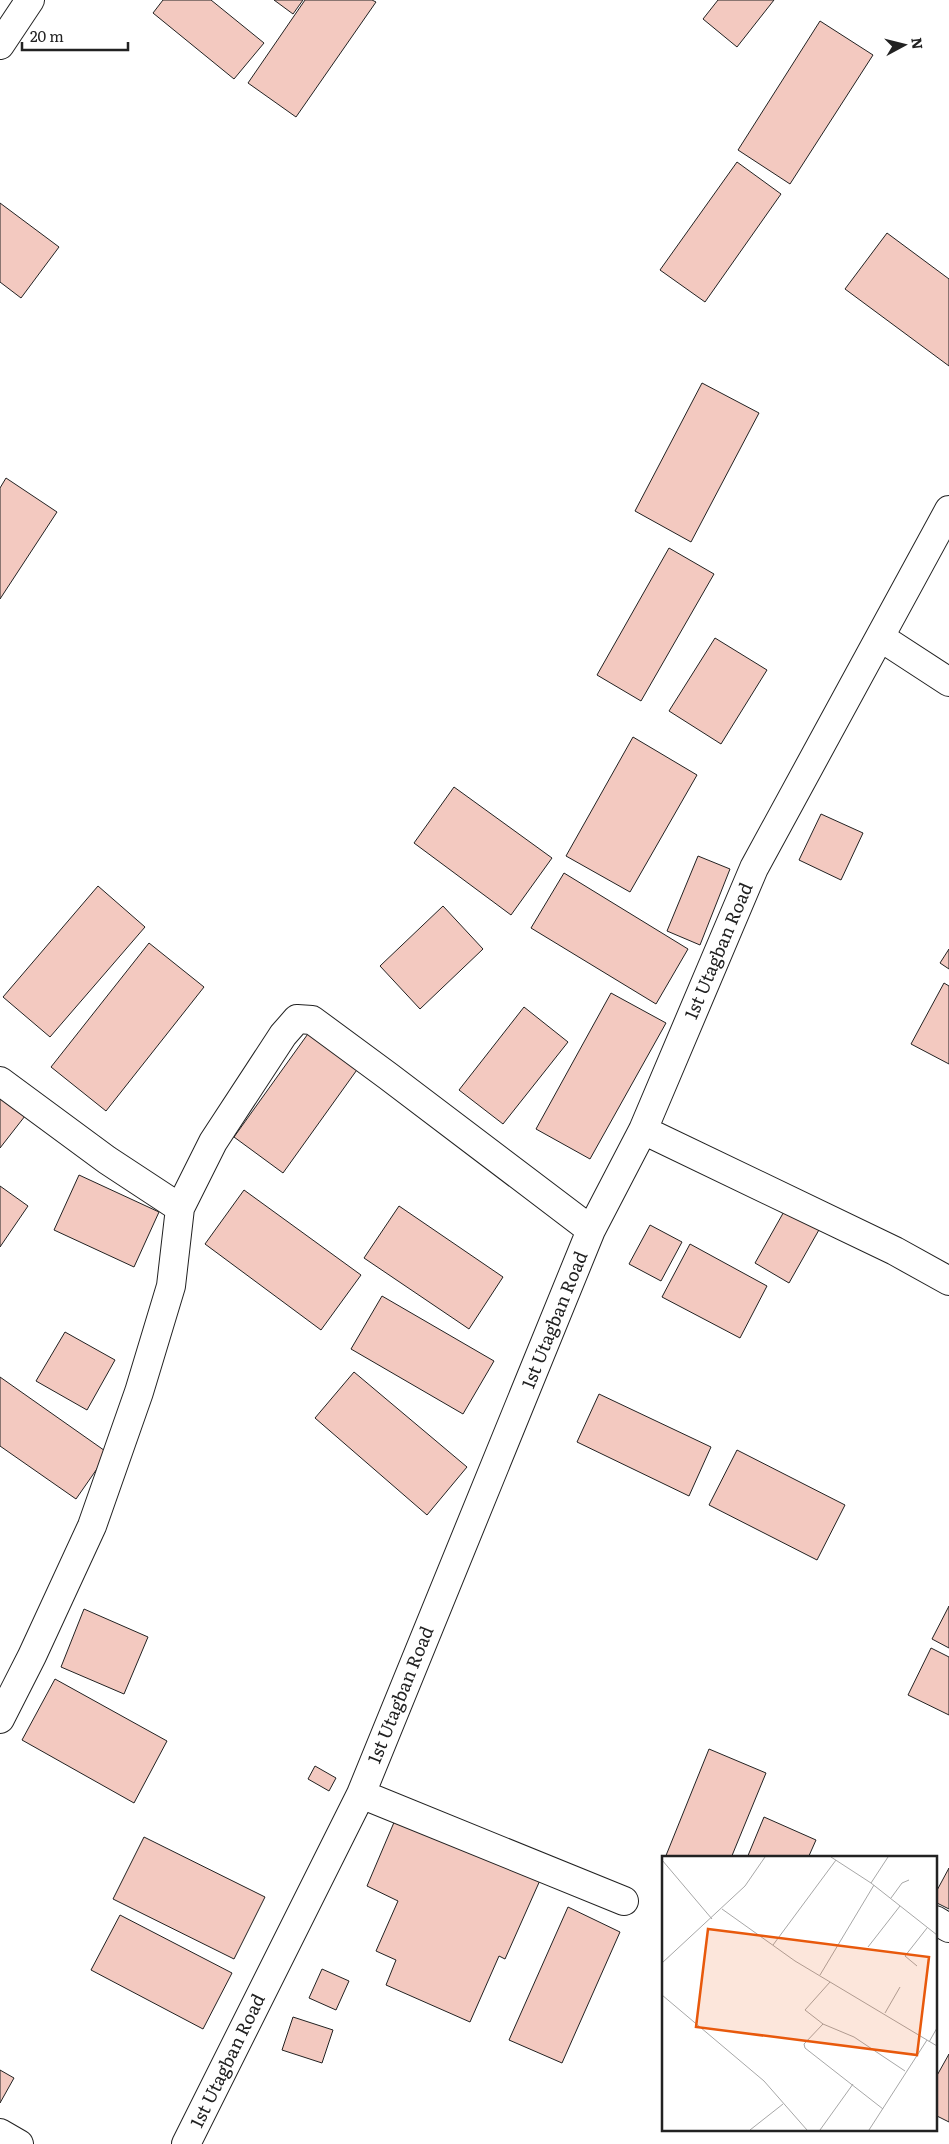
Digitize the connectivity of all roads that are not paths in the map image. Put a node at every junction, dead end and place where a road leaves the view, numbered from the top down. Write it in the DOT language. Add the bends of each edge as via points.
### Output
graph roads {
  1 [pos="30,0"];
  2 [pos="0,45"];
  3 [pos="949,510"];
  4 [pos="880,637"];
  5 [pos="949,682"];
  6 [pos="0,1081"];
  7 [pos="643,1130"];
  8 [pos="180,1208"];
  9 [pos="591,1230"];
  10 [pos="949,1281"];
  11 [pos="0,1719"];
  12 [pos="361,1794"];
  13 [pos="624,1901"];
  14 [pos="936,1921"];
  15 [pos="949,1928"];
  16 [pos="0,2133"];
  17 [pos="19,2144"];
  18 [pos="186,2144"];
  1 -- 2 [label="street"];
  3 -- 4 [label="street, 1st Utagban Road"];
  4 -- 5 [label="street"];
  4 -- 7 [label="street, 1st Utagban Road" via="754,868"];
  6 -- 8 [label="street" via="107,1160"];
  7 -- 9 [label="street, 1st Utagban Road"];
  7 -- 10 [label="street"];
  8 -- 9 [label="street" via="213,1142 283,1035 297,1019 312,1020"];
  8 -- 11 [label="street" via="171,1286 92,1526"];
  9 -- 12 [label="street, 1st Utagban Road"];
  12 -- 13 [label="street"];
  12 -- 18 [label="street, 1st Utagban Road"];
  14 -- 15 [label="street"];
  16 -- 17 [label="street"];
}
